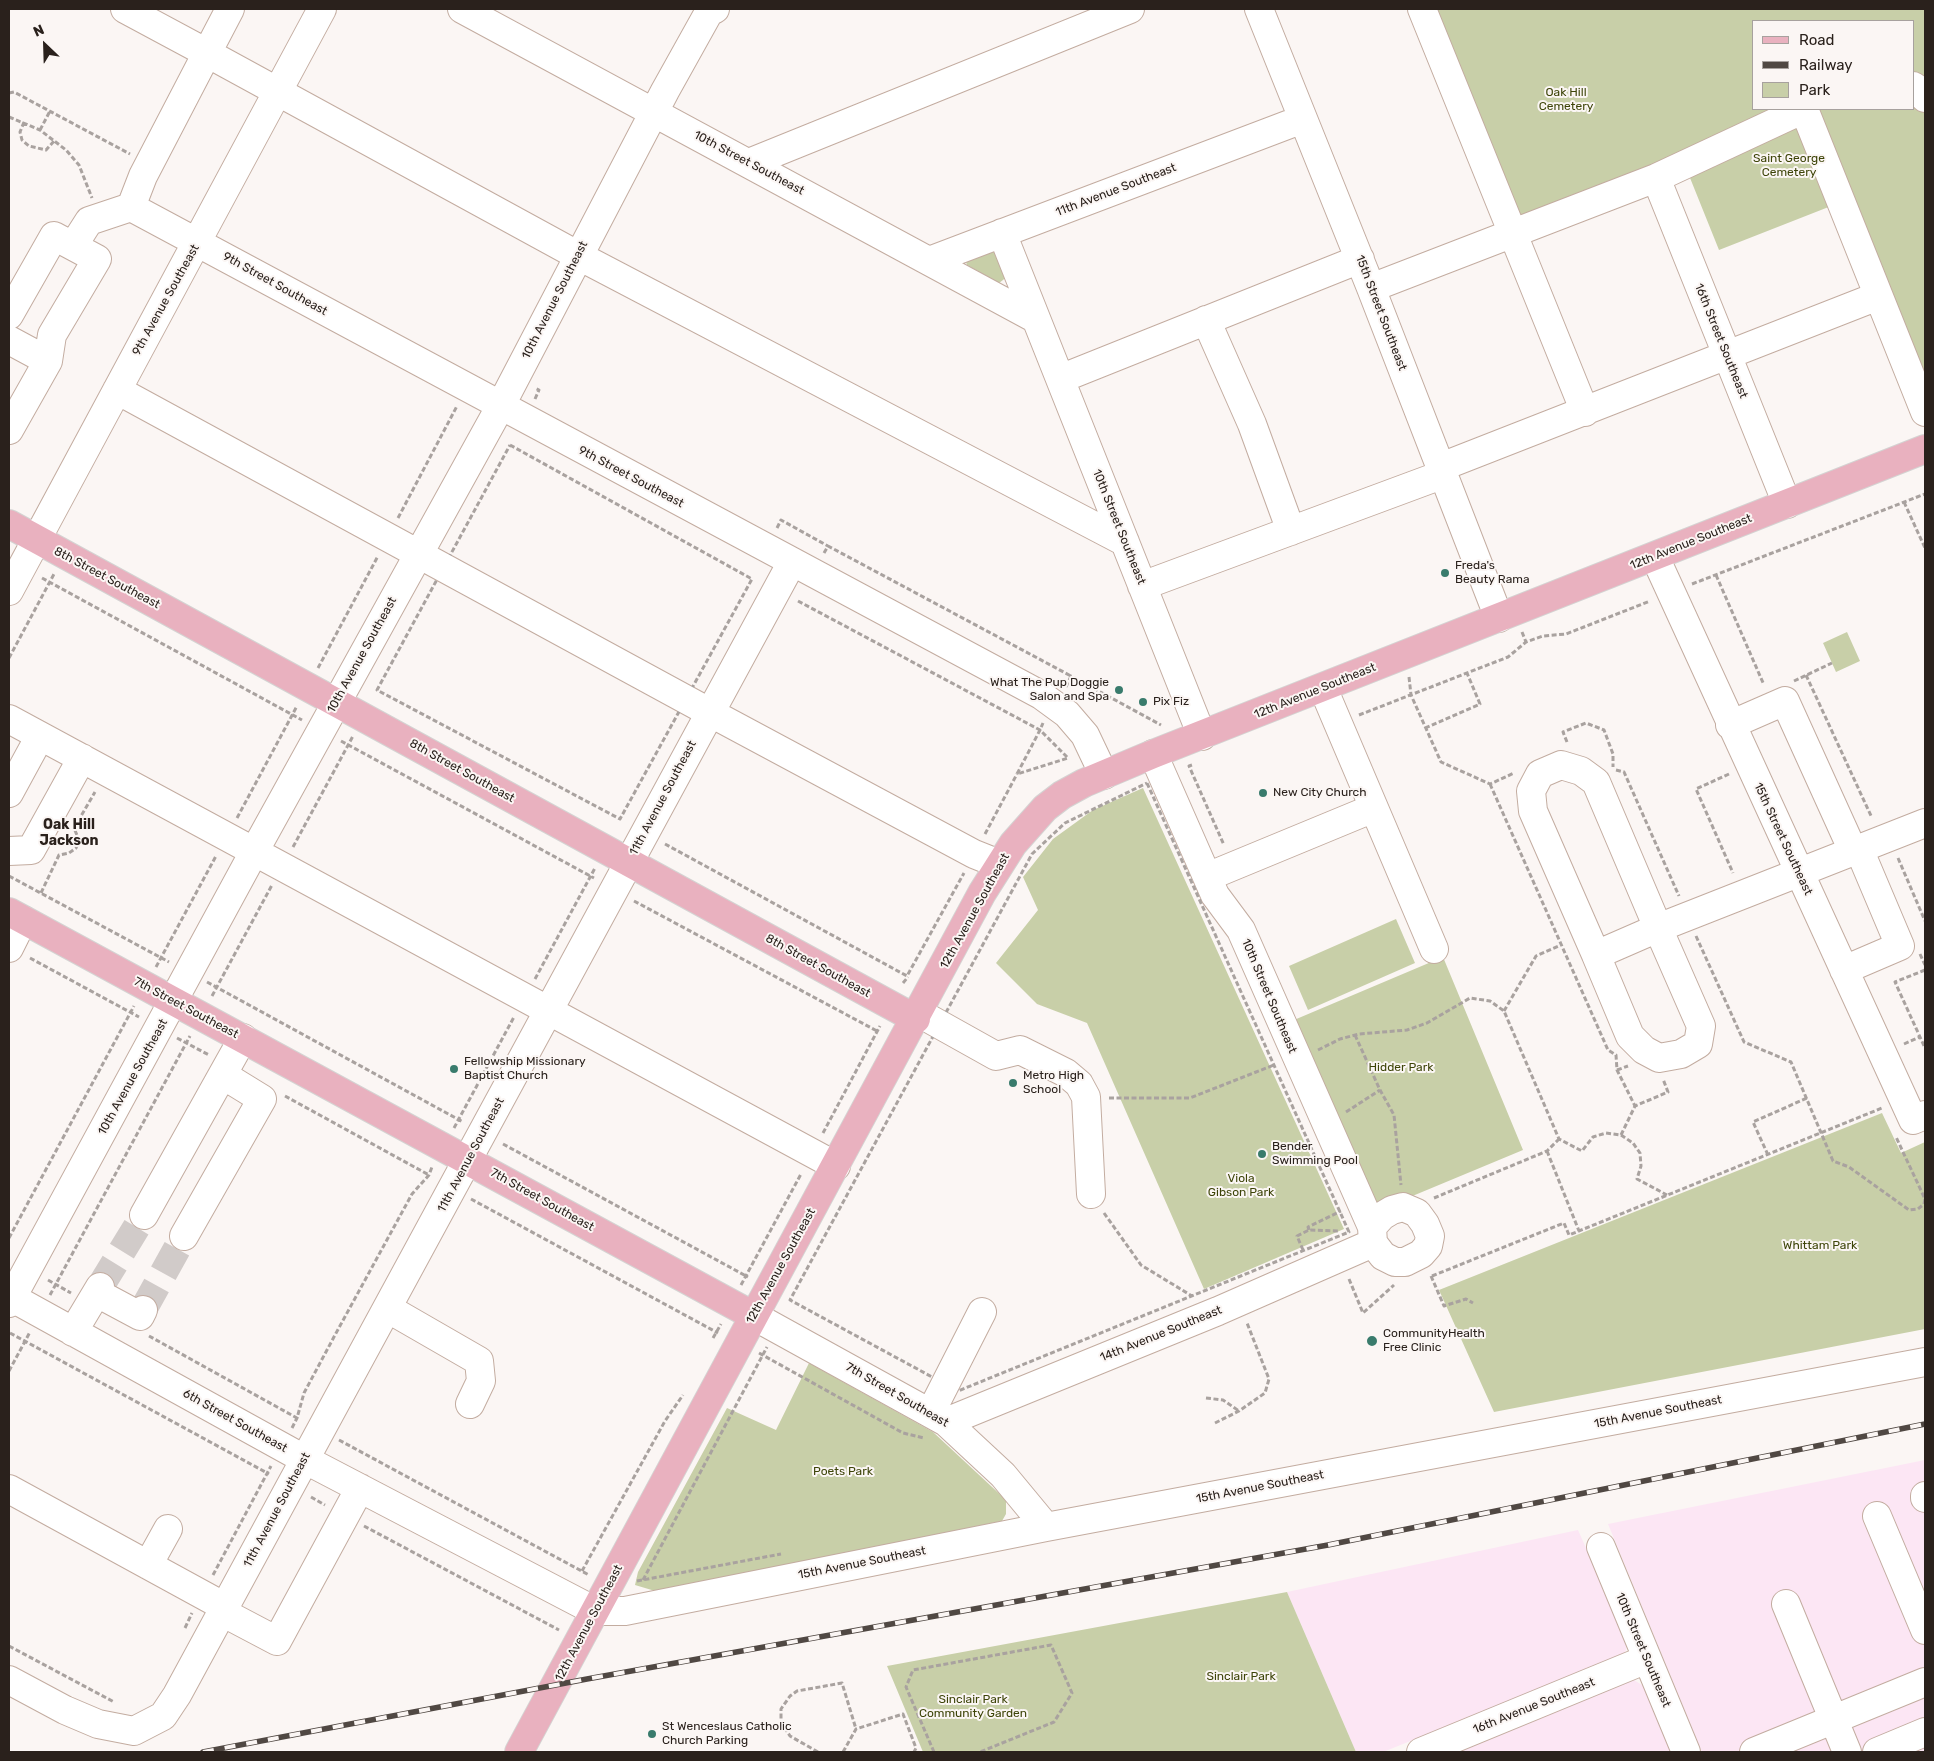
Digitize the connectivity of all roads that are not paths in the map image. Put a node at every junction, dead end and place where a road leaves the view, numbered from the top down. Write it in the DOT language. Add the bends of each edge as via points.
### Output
graph roads {
  1 [pos="125,9"];
  2 [pos="230,9"];
  3 [pos="322,9"];
  4 [pos="462,9"];
  5 [pos="1130,9"];
  6 [pos="1259,9"];
  7 [pos="1422,9"];
  8 [pos="711,10"];
  9 [pos="206,53"];
  10 [pos="1914,87"];
  11 [pos="277,90"];
  12 [pos="1925,98"];
  13 [pos="1802,110"];
  14 [pos="1804,110"];
  15 [pos="654,112"];
  16 [pos="1302,119"];
  17 [pos="749,163"];
  18 [pos="1656,178"];
  19 [pos="132,208"];
  20 [pos="1511,232"];
  21 [pos="1002,233"];
  22 [pos="198,242"];
  23 [pos="73,246"];
  24 [pos="577,255"];
  25 [pos="1360,259"];
  26 [pos="929,261"];
  27 [pos="1372,288"];
  28 [pos="1878,296"];
  29 [pos="9,315"];
  30 [pos="1036,319"];
  31 [pos="1206,320"];
  32 [pos="9,340"];
  33 [pos="1727,356"];
  34 [pos="48,361"];
  35 [pos="1060,379"];
  36 [pos="116,390"];
  37 [pos="500,407"];
  38 [pos="1585,412"];
  39 [pos="1925,412"];
  40 [pos="9,430"];
  41 [pos="1925,448"];
  42 [pos="1442,471"];
  43 [pos="1787,504"];
  44 [pos="9,524"];
  45 [pos="1291,531"];
  46 [pos="36,540"];
  47 [pos="1125,542"];
  48 [pos="418,554"];
  49 [pos="1655,556"];
  50 [pos="792,562"];
  51 [pos="1142,586"];
  52 [pos="9,591"];
  53 [pos="1510,624"];
  54 [pos="1323,688"];
  55 [pos="336,702"];
  56 [pos="709,712"];
  57 [pos="9,719"];
  58 [pos="1730,726"];
  59 [pos="40,736"];
  60 [pos="1202,736"];
  61 [pos="1153,754"];
  62 [pos="82,758"];
  63 [pos="1104,774"];
  64 [pos="9,793"];
  65 [pos="1374,808"];
  66 [pos="1925,823"];
  67 [pos="1856,850"];
  68 [pos="9,851"];
  69 [pos="254,852"];
  70 [pos="628,862"];
  71 [pos="999,864"];
  72 [pos="1799,873"];
  73 [pos="1207,877"];
  74 [pos="16,916"];
  75 [pos="1658,928"];
  76 [pos="9,947"];
  77 [pos="1434,949"];
  78 [pos="1596,955"];
  79 [pos="1844,970"];
  80 [pos="174,1001"];
  81 [pos="549,1011"];
  82 [pos="917,1016"];
  83 [pos="243,1038"];
  84 [pos="225,1070"];
  85 [pos="1911,1123"];
  86 [pos="468,1160"];
  87 [pos="836,1166"];
  88 [pos="1091,1194"];
  89 [pos="144,1215"];
  90 [pos="1365,1234"];
  91 [pos="184,1236"];
  92 [pos="10,1299"];
  93 [pos="387,1308"];
  94 [pos="982,1312"];
  95 [pos="754,1316"];
  96 [pos="142,1321"];
  97 [pos="74,1332"];
  98 [pos="1925,1362"];
  99 [pos="470,1404"];
  100 [pos="936,1425"];
  101 [pos="304,1459"];
  102 [pos="360,1488"];
  103 [pos="9,1489"];
  104 [pos="1877,1516"];
  105 [pos="1046,1527"];
  106 [pos="168,1529"];
  107 [pos="1601,1547"];
  108 [pos="148,1565"];
  109 [pos="1786,1604"];
  110 [pos="216,1605"];
  111 [pos="595,1611"];
  112 [pos="1925,1630"];
  113 [pos="1647,1660"];
  114 [pos="9,1680"];
  115 [pos="1925,1682"];
  116 [pos="1834,1719"];
  117 [pos="1925,1732"];
  118 [pos="520,1752"];
  119 [pos="1421,1752"];
  120 [pos="1686,1752"];
  121 [pos="1754,1752"];
  122 [pos="1847,1752"];
  123 [pos="1877,1752"];
  1 -- 9 [label="street"];
  2 -- 9 [label="street"];
  3 -- 11 [label="street, 9th Avenue Southeast"];
  4 -- 15 [label="street, 10th Street Southeast"];
  5 -- 17 [label="street"];
  6 -- 16 [label="street, 15th Street Southeast"];
  7 -- 20 [label="street"];
  8 -- 15 [label="street, 10th Avenue Southeast"];
  9 -- 11 [label="street"];
  9 -- 19 [label="street" via="149,164"];
  10 -- 12 [label="street"];
  11 -- 22 [label="street, 9th Avenue Southeast"];
  11 -- 24 [label="street"];
  13 -- 18 [label="street"];
  14 -- 28 [label="street"];
  15 -- 17 [label="street, 10th Street Southeast"];
  15 -- 24 [label="street, 10th Avenue Southeast"];
  16 -- 21 [label="street, 11th Avenue Southeast"];
  16 -- 25 [label="street, 15th Street Southeast"];
  17 -- 26 [label="street, 10th Street Southeast"];
  18 -- 20 [label="street"];
  18 -- 33 [label="street, 16th Street Southeast"];
  19 -- 22 [label="street, 9th Street Southeast"];
  19 -- 23 [label="street" via="89,221"];
  20 -- 27 [label="street"];
  20 -- 38 [label="street"];
  21 -- 26 [label="street, 11th Avenue Southeast"];
  21 -- 30 [label="street, 10th Street Southeast"];
  22 -- 36 [label="street, 9th Avenue Southeast"];
  22 -- 37 [label="street, 9th Street Southeast"];
  23 -- 29 [label="street" via="54,236"];
  23 -- 34 [label="street" via="96,259 52,336"];
  24 -- 37 [label="street, 10th Avenue Southeast"];
  24 -- 47 [label="street"];
  25 -- 27 [label="street, 15th Street Southeast"];
  25 -- 31 [label="street"];
  26 -- 30 [label="street, 10th Street Southeast"];
  27 -- 42 [label="street, 15th Street Southeast"];
  28 -- 33 [label="street"];
  28 -- 39 [label="street"];
  30 -- 35 [label="street, 10th Street Southeast"];
  31 -- 35 [label="street"];
  31 -- 45 [label="street" via="1252,424"];
  32 -- 34 [label="street"];
  33 -- 38 [label="street"];
  33 -- 43 [label="street, 16th Street Southeast"];
  34 -- 40 [label="street"];
  35 -- 47 [label="street, 10th Street Southeast"];
  36 -- 46 [label="street, 9th Avenue Southeast"];
  36 -- 48 [label="street"];
  37 -- 48 [label="street, 10th Avenue Southeast"];
  37 -- 50 [label="street, 9th Street Southeast"];
  38 -- 42 [label="street"];
  41 -- 43 [label="main road, 12th Avenue Southeast"];
  42 -- 45 [label="street"];
  42 -- 53 [label="street, 15th Street Southeast"];
  43 -- 49 [label="main road, 12th Avenue Southeast"];
  44 -- 46 [label="main road, 8th Street Southeast"];
  45 -- 51 [label="street"];
  46 -- 52 [label="street, 9th Avenue Southeast"];
  46 -- 55 [label="main road, 8th Street Southeast"];
  47 -- 51 [label="street, 10th Street Southeast"];
  48 -- 55 [label="street, 10th Avenue Southeast"];
  48 -- 56 [label="street"];
  49 -- 53 [label="main road, 12th Avenue Southeast"];
  49 -- 58 [label="street, 15th Street Southeast"];
  50 -- 56 [label="street, 11th Avenue Southeast"];
  50 -- 63 [label="street, 9th Street Southeast" via="1041,695 1067,714 1084,735"];
  51 -- 60 [label="street, 10th Street Southeast"];
  53 -- 54 [label="main road, 12th Avenue Southeast" via="1406,654"];
  54 -- 60 [label="main road, 12th Avenue Southeast"];
  54 -- 65 [label="street"];
  55 -- 69 [label="street, 10th Avenue Southeast"];
  55 -- 70 [label="main road, 8th Street Southeast"];
  56 -- 70 [label="street, 11th Avenue Southeast"];
  56 -- 71 [label="street" via="974,854"];
  57 -- 59 [label="street"];
  58 -- 67 [label="street" via="1785,701"];
  58 -- 72 [label="street, 15th Street Southeast"];
  59 -- 62 [label="street"];
  59 -- 64 [label="street"];
  60 -- 61 [label="main road, 12th Avenue Southeast"];
  61 -- 63 [label="main road, 12th Avenue Southeast"];
  61 -- 73 [label="street, 10th Street Southeast"];
  62 -- 68 [label="street" via="31,850"];
  62 -- 69 [label="street"];
  63 -- 71 [label="main road, 12th Avenue Southeast" via="1062,795 1045,808"];
  65 -- 73 [label="street"];
  65 -- 77 [label="street"];
  66 -- 67 [label="street"];
  67 -- 72 [label="street"];
  67 -- 79 [label="street" via="1900,946"];
  69 -- 80 [label="street, 10th Avenue Southeast"];
  69 -- 81 [label="street"];
  70 -- 81 [label="street, 11th Avenue Southeast"];
  70 -- 82 [label="main road, 8th Street Southeast"];
  71 -- 82 [label="main road, 12th Avenue Southeast"];
  72 -- 75 [label="street"];
  72 -- 79 [label="street, 15th Street Southeast"];
  73 -- 90 [label="street, 10th Street Southeast" via="1215,895 1241,930 1326,1124"];
  74 -- 76 [label="street"];
  74 -- 80 [label="main road, 7th Street Southeast"];
  75 -- 78 [label="street"];
  75 -- 78 [label="street" via="1701,1026 1698,1044 1682,1054 1658,1058 1630,1036"];
  75 -- 78 [label="street" via="1596,782 1581,771 1562,765 1540,774 1531,791 1533,811"];
  79 -- 85 [label="street, 15th Street Southeast"];
  80 -- 83 [label="main road, 7th Street Southeast"];
  80 -- 92 [label="street, 10th Avenue Southeast"];
  81 -- 86 [label="street, 11th Avenue Southeast"];
  81 -- 87 [label="street"];
  82 -- 87 [label="main road, 12th Avenue Southeast"];
  82 -- 88 [label="street" via="996,1056 1020,1050 1066,1073 1079,1084 1086,1098"];
  83 -- 84 [label="street"];
  83 -- 86 [label="main road, 7th Street Southeast"];
  84 -- 89 [label="street"];
  84 -- 91 [label="street" via="262,1098"];
  86 -- 93 [label="street, 11th Avenue Southeast"];
  86 -- 95 [label="main road, 7th Street Southeast"];
  87 -- 95 [label="main road, 12th Avenue Southeast"];
  90 -- 100 [label="street, 14th Avenue Southeast" via="1218,1311"];
  92 -- 97 [label="street, 6th Street Southeast"];
  93 -- 99 [label="street" via="479,1361 481,1381"];
  93 -- 101 [label="street, 11th Avenue Southeast"];
  94 -- 100 [label="street"];
  95 -- 100 [label="street, 7th Street Southeast"];
  95 -- 111 [label="main road, 12th Avenue Southeast"];
  96 -- 97 [label="street" via="140,1316 96,1295"];
  97 -- 101 [label="street, 6th Street Southeast"];
  98 -- 105 [label="street, 15th Avenue Southeast"];
  100 -- 105 [label="street, 7th Street Southeast" via="1003,1475"];
  101 -- 102 [label="street, 6th Street Southeast"];
  101 -- 110 [label="street, 11th Avenue Southeast"];
  102 -- 110 [label="street" via="277,1641"];
  102 -- 111 [label="street, 6th Street Southeast"];
  103 -- 108 [label="street"];
  104 -- 112 [label="street"];
  105 -- 111 [label="street, 15th Avenue Southeast" via="625,1611"];
  106 -- 108 [label="street"];
  107 -- 113 [label="street, 10th Street Southeast"];
  108 -- 110 [label="street"];
  109 -- 116 [label="street"];
  110 -- 114 [label="street, 11th Avenue Southeast" via="178,1695 163,1716 134,1731 98,1724"];
  111 -- 118 [label="main road, 12th Avenue Southeast"];
  113 -- 119 [label="street, 16th Avenue Southeast"];
  113 -- 120 [label="street, 10th Street Southeast"];
  115 -- 116 [label="street"];
  116 -- 121 [label="street"];
  116 -- 122 [label="street"];
  117 -- 123 [label="street"];
}
